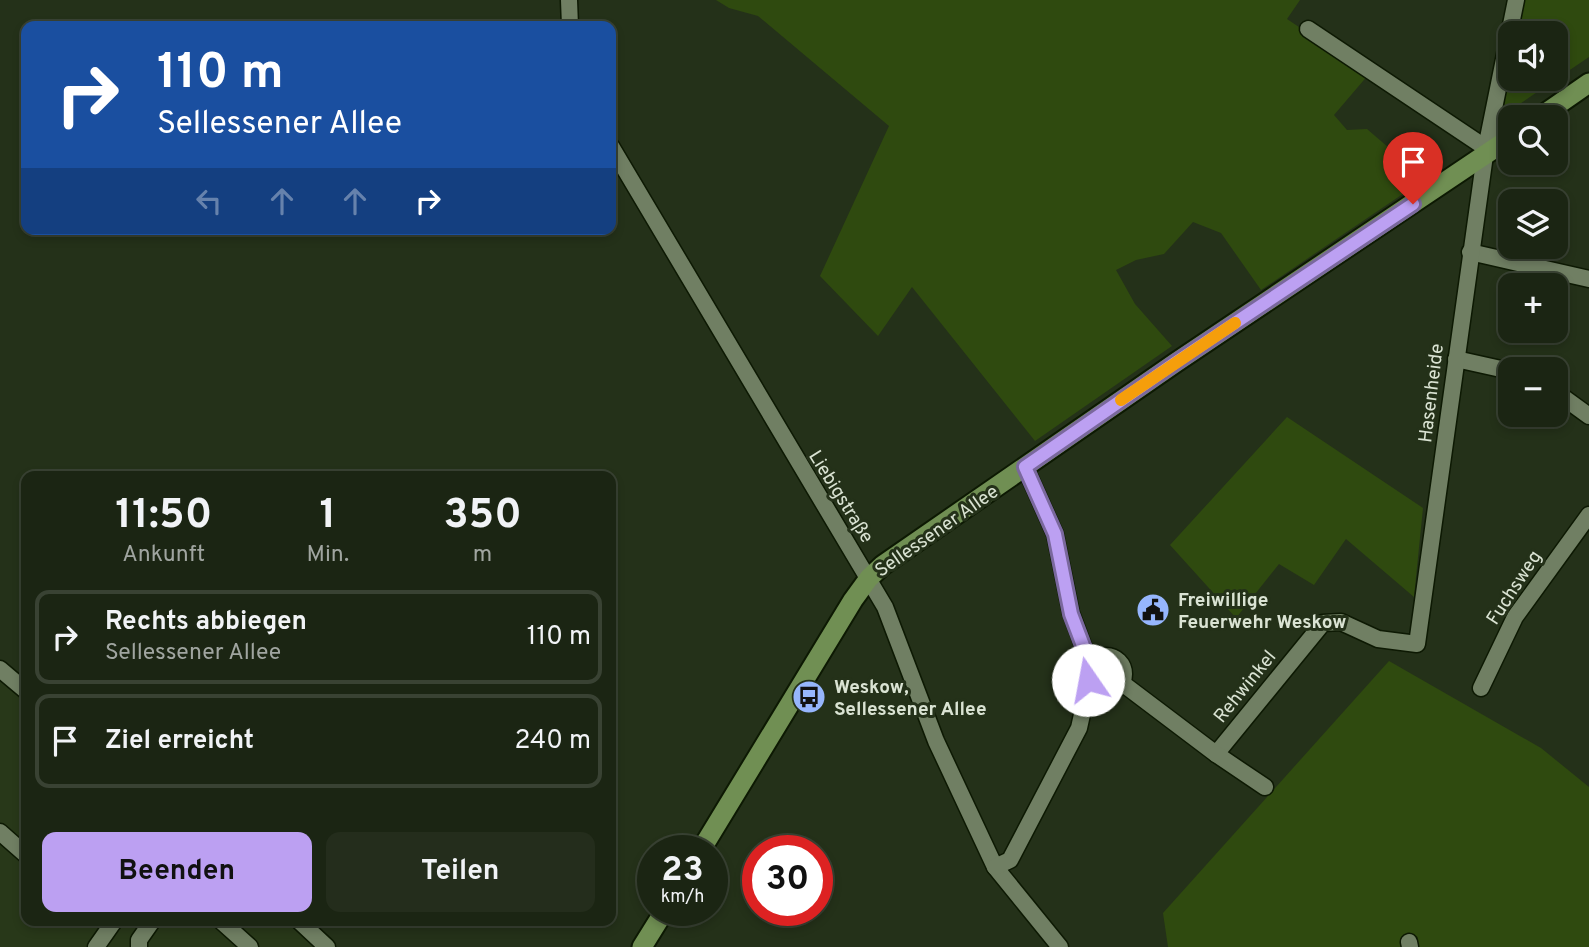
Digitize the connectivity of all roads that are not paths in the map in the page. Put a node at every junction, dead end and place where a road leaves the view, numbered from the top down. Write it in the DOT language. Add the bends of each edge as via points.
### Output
graph roads {
  1 [pos="569,0"];
  2 [pos="1516,0"];
  3 [pos="570,21"];
  4 [pos="1308,29"];
  5 [pos="1589,83"];
  6 [pos="1557,105"];
  7 [pos="1498,145"];
  8 [pos="1485,153"];
  9 [pos="616,154"];
  10 [pos="1470,253"];
  11 [pos="1589,279"];
  12 [pos="1456,359"];
  13 [pos="1498,368"];
  14 [pos="1568,401"];
  15 [pos="1589,416"];
  16 [pos="1025,467"];
  17 [pos="1589,515"];
  18 [pos="869,578"];
  19 [pos="1417,645"];
  20 [pos="1090,664"];
  21 [pos="0,669"];
  22 [pos="1122,683"];
  23 [pos="21,687"];
  24 [pos="1094,688"];
  25 [pos="1481,688"];
  26 [pos="1216,754"];
  27 [pos="1265,788"];
  28 [pos="0,832"];
  29 [pos="710,835"];
  30 [pos="21,851"];
  31 [pos="995,867"];
  32 [pos="105,926"];
  33 [pos="149,926"];
  34 [pos="227,926"];
  35 [pos="303,926"];
  36 [pos="654,926"];
  37 [pos="319,944"];
  38 [pos="96,947"];
  39 [pos="139,947"];
  40 [pos="250,947"];
  41 [pos="642,947"];
  42 [pos="1060,947"];
  1 -- 3 [label="street"];
  2 -- 8 [label="street, Hasenheide"];
  4 -- 8 [label="street"];
  5 -- 6 [label="main road"];
  7 -- 8 [label="main road, Sellessener Allee"];
  8 -- 10 [label="street, Hasenheide"];
  8 -- 16 [label="main road, Sellessener Allee"];
  9 -- 18 [label="street, Liebigstraße"];
  10 -- 11 [label="street"];
  10 -- 12 [label="street, Hasenheide"];
  12 -- 13 [label="street"];
  12 -- 19 [label="street, Hasenheide"];
  14 -- 15 [label="street"];
  16 -- 18 [label="main road, Sellessener Allee"];
  16 -- 20 [label="street" via="1055,534 1071,614"];
  17 -- 25 [label="street, Fuchsweg" via="1515,617"];
  18 -- 29 [label="main road, Sellessener Allee"];
  18 -- 31 [label="street, Liebigstraße" via="885,607 936,741"];
  19 -- 26 [label="street, Rehwinkel" via="1378,639 1340,622 1323,622"];
  20 -- 22 [label="street, Rehwinkel" via="1100,656 1112,656 1122,664"];
  20 -- 24 [label="street" via="1087,674"];
  21 -- 23 [label="street"];
  22 -- 24 [label="street" via="1113,691"];
  22 -- 26 [label="street, Rehwinkel"];
  24 -- 31 [label="street" via="1087,692 1079,728 1010,860"];
  26 -- 27 [label="street, Rehwinkel"];
  28 -- 30 [label="street"];
  31 -- 42 [label="street, Liebigstraße"];
  32 -- 38 [label="street"];
  33 -- 39 [label="street"];
  34 -- 40 [label="street"];
  35 -- 37 [label="street"];
  36 -- 41 [label="main road"];
}
